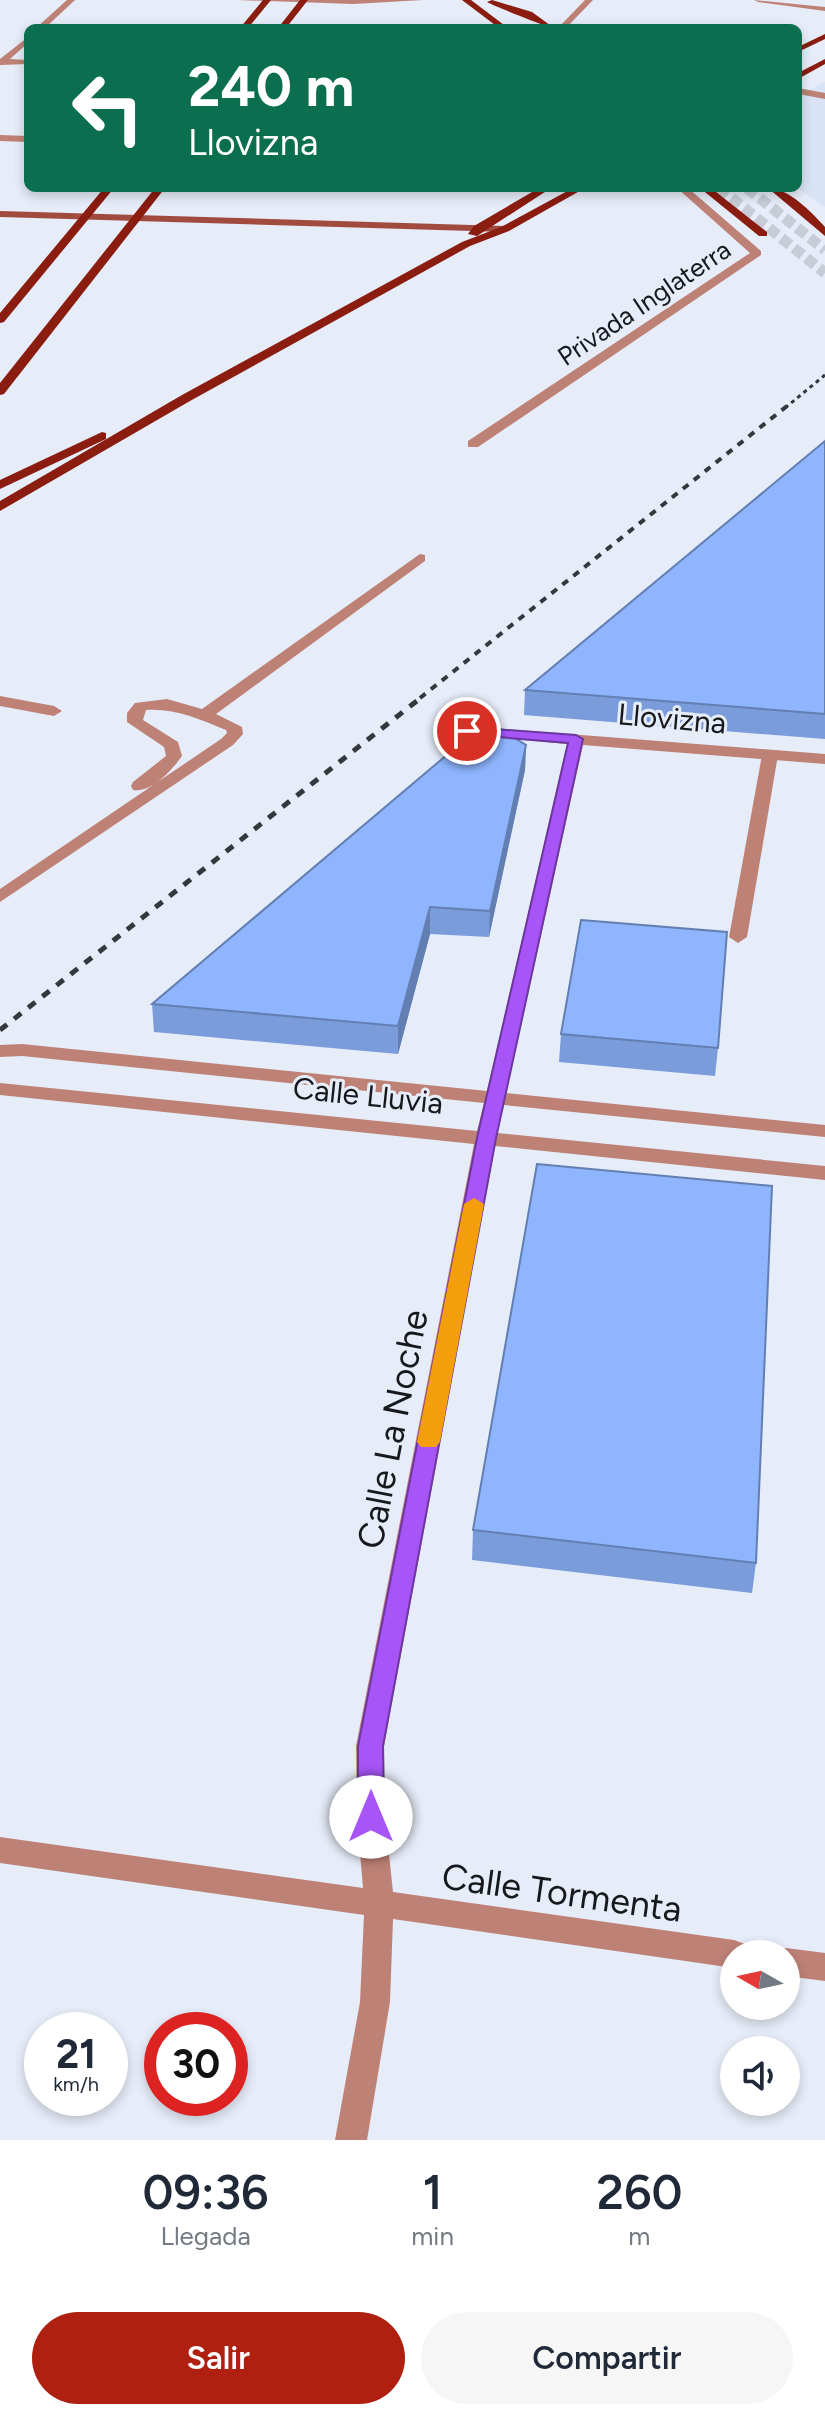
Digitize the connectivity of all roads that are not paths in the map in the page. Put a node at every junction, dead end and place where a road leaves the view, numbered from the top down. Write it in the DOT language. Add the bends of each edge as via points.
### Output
graph roads {
  1 [pos="71,0"];
  2 [pos="242,0"];
  3 [pos="267,0"];
  4 [pos="419,0"];
  5 [pos="589,0"];
  6 [pos="758,0"];
  7 [pos="303,1"];
  8 [pos="378,1"];
  9 [pos="490,1"];
  10 [pos="469,2"];
  11 [pos="825,9"];
  12 [pos="515,19"];
  13 [pos="44,24"];
  14 [pos="247,24"];
  15 [pos="285,24"];
  16 [pos="482,24"];
  17 [pos="499,24"];
  18 [pos="544,24"];
  19 [pos="566,24"];
  20 [pos="825,36"];
  21 [pos="24,42"];
  22 [pos="802,48"];
  23 [pos="825,61"];
  24 [pos="1,62"];
  25 [pos="24,62"];
  26 [pos="802,74"];
  27 [pos="802,92"];
  28 [pos="825,96"];
  29 [pos="0,138"];
  30 [pos="24,139"];
  31 [pos="106,192"];
  32 [pos="157,192"];
  33 [pos="539,192"];
  34 [pos="573,192"];
  35 [pos="687,192"];
  36 [pos="710,192"];
  37 [pos="778,192"];
  38 [pos="0,214"];
  39 [pos="85,217"];
  40 [pos="137,218"];
  41 [pos="478,228"];
  42 [pos="505,229"];
  43 [pos="825,233"];
  44 [pos="763,234"];
  45 [pos="466,244"];
  46 [pos="0,320"];
  47 [pos="0,391"];
  48 [pos="186,398"];
  49 [pos="473,444"];
  50 [pos="0,485"];
  51 [pos="0,507"];
  52 [pos="420,558"];
  53 [pos="0,701"];
  54 [pos="54,711"];
  55 [pos="204,715"];
  56 [pos="467,731"];
  57 [pos="576,739"];
  58 [pos="770,755"];
  59 [pos="825,759"];
  60 [pos="73,848"];
  61 [pos="0,897"];
  62 [pos="738,937"];
  63 [pos="0,1051"];
  64 [pos="0,1089"];
  65 [pos="495,1099"];
  66 [pos="825,1131"];
  67 [pos="486,1138"];
  68 [pos="825,1173"];
  69 [pos="0,1850"];
  70 [pos="379,1904"];
  71 [pos="720,1952"];
  72 [pos="800,1964"];
  73 [pos="825,1967"];
  74 [pos="351,2140"];
  1 -- 13 [label="street"];
  2 -- 3 [label="street"];
  3 -- 7 [label="street"];
  3 -- 14 [label="main road"];
  4 -- 8 [label="street"];
  5 -- 19 [label="street"];
  6 -- 11 [label="street"];
  7 -- 8 [label="street"];
  7 -- 15 [label="main road"];
  9 -- 12 [label="main road"];
  9 -- 18 [label="main road"];
  10 -- 16 [label="main road"];
  10 -- 17 [label="main road"];
  20 -- 22 [label="main road"];
  21 -- 24 [label="street"];
  23 -- 26 [label="main road"];
  24 -- 25 [label="street"];
  27 -- 28 [label="street"];
  29 -- 30 [label="street"];
  31 -- 39 [label="main road"];
  32 -- 40 [label="main road"];
  33 -- 41 [label="main road"];
  34 -- 42 [label="main road"];
  35 -- 49 [label="street, Privada Inglaterra" via="757,253"];
  36 -- 44 [label="main road"];
  37 -- 43 [label="main road"];
  38 -- 39 [label="main road"];
  39 -- 40 [label="main road"];
  39 -- 46 [label="main road"];
  40 -- 41 [label="main road"];
  40 -- 47 [label="main road"];
  41 -- 42 [label="main road"];
  41 -- 45 [label="main road"];
  42 -- 45 [label="main road"];
  45 -- 48 [label="main road"];
  48 -- 50 [label="main road"];
  48 -- 51 [label="main road"];
  52 -- 55 [label="street"];
  53 -- 54 [label="street"];
  55 -- 60 [label="street" via="234,727 235,734"];
  55 -- 60 [label="street" via="167,704 141,706 135,722 172,745 174,756 100,813"];
  56 -- 57 [label="street, Llovizna"];
  57 -- 58 [label="street, Llovizna"];
  57 -- 65 [label="street, Calle La Noche"];
  58 -- 59 [label="street, Llovizna"];
  58 -- 62 [label="street"];
  60 -- 61 [label="street"];
  63 -- 65 [label="street, Calle Lluvia"];
  64 -- 67 [label="street, Calle Lluvia"];
  65 -- 66 [label="street, Calle Lluvia"];
  65 -- 67 [label="street, Calle La Noche"];
  67 -- 68 [label="street, Calle Lluvia"];
  67 -- 70 [label="street, Calle La Noche" via="370,1746"];
  69 -- 70 [label="street, Calle Tormenta"];
  70 -- 71 [label="street, Calle Tormenta"];
  70 -- 74 [label="street, Calle La Noche" via="375,2002"];
  72 -- 73 [label="street"];
}
